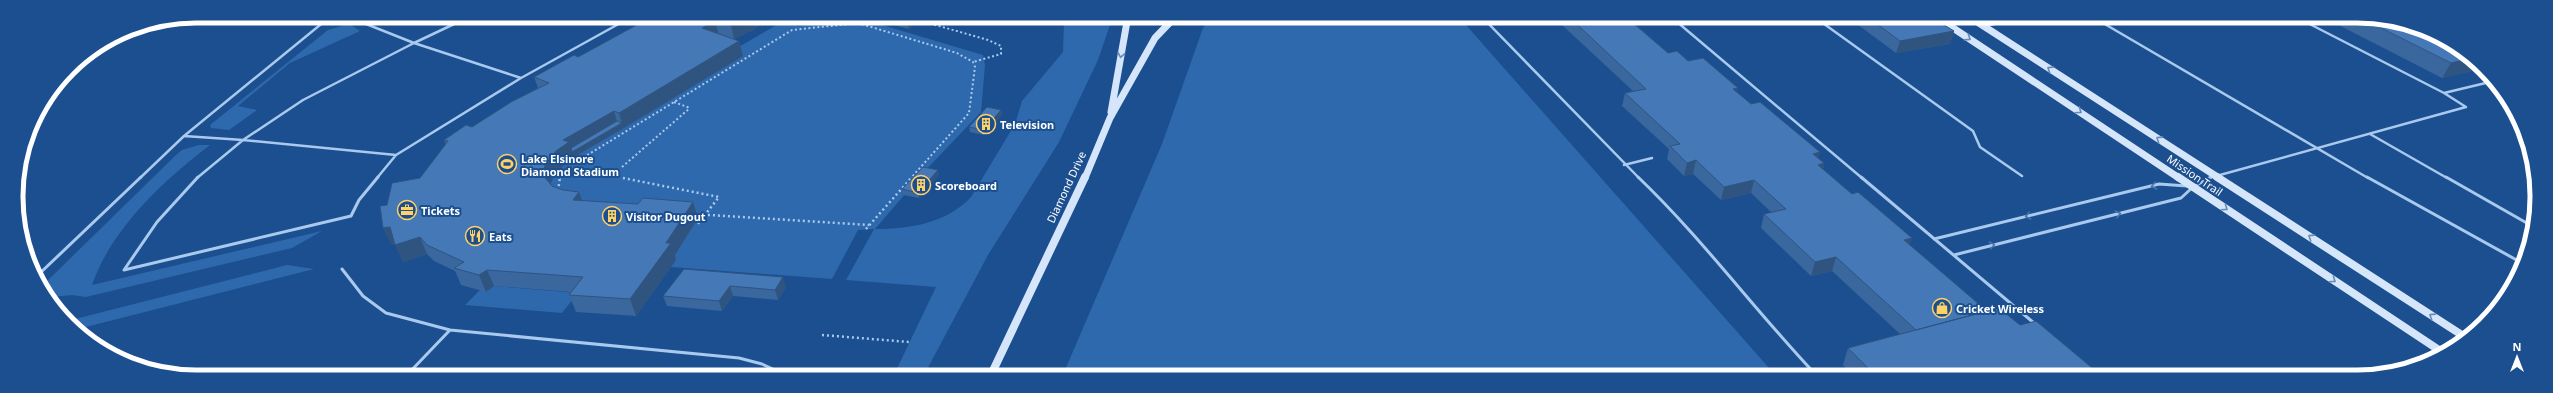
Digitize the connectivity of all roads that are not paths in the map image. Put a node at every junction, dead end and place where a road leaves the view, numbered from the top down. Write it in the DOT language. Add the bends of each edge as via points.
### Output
graph roads {
  1 [pos="322,23"];
  2 [pos="364,23"];
  3 [pos="456,23"];
  4 [pos="620,23"];
  5 [pos="1127,23"];
  6 [pos="1169,23"];
  7 [pos="1489,23"];
  8 [pos="1678,23"];
  9 [pos="1823,23"];
  10 [pos="1946,23"];
  11 [pos="1979,23"];
  12 [pos="1998,23"];
  13 [pos="2103,23"];
  14 [pos="2308,23"];
  15 [pos="1984,26"];
  16 [pos="414,43"];
  17 [pos="521,78"];
  18 [pos="2487,83"];
  19 [pos="2444,93"];
  20 [pos="1110,118"];
  21 [pos="2370,134"];
  22 [pos="184,136"];
  23 [pos="243,140"];
  24 [pos="2316,149"];
  25 [pos="396,155"];
  26 [pos="1652,158"];
  27 [pos="1624,165"];
  28 [pos="2215,175"];
  29 [pos="2022,176"];
  30 [pos="2193,187"];
  31 [pos="2528,224"];
  32 [pos="1934,239"];
  33 [pos="1954,255"];
  34 [pos="2518,261"];
  35 [pos="342,269"];
  36 [pos="41,272"];
  37 [pos="2040,329"];
  38 [pos="450,330"];
  39 [pos="2461,335"];
  40 [pos="2438,349"];
  41 [pos="412,370"];
  42 [pos="775,370"];
  43 [pos="993,370"];
  44 [pos="1811,370"];
  1 -- 22 [label="lane"];
  2 -- 16 [label="lane"];
  3 -- 16 [label="lane"];
  4 -- 17 [label="lane"];
  5 -- 20 [label="main road, one-way"];
  6 -- 20 [label="main road, Diamond Drive" via="1155,38"];
  7 -- 27 [label="lane"];
  8 -- 32 [label="lane"];
  9 -- 29 [label="lane" via="1973,131 1980,147"];
  10 -- 30 [label="main road, Mission Trail, one-way"];
  11 -- 15 [label="main road, Mission Trail"];
  12 -- 15 [label="lane"];
  13 -- 24 [label="lane"];
  14 -- 19 [label="lane"];
  28 -- 15 [label="main road, Mission Trail, one-way"];
  16 -- 17 [label="lane"];
  16 -- 23 [label="lane" via="303,100"];
  17 -- 25 [label="lane"];
  18 -- 19 [label="lane"];
  19 -- 21 [label="lane" via="2466,107"];
  20 -- 43 [label="main road, Diamond Drive" via="1091,165"];
  21 -- 24 [label="lane"];
  21 -- 31 [label="lane"];
  22 -- 23 [label="lane"];
  22 -- 36 [label="lane"];
  23 -- 25 [label="lane"];
  23 -- 25 [label="lane" via="196,178 144,237 124,270 351,216 358,200"];
  24 -- 28 [label="lane"];
  24 -- 34 [label="lane"];
  26 -- 27 [label="lane"];
  27 -- 44 [label="lane" via="1664,202"];
  28 -- 30 [label="lane"];
  39 -- 28 [label="main road, Mission Trail, one-way"];
  30 -- 32 [label="lane, one-way" via="2159,184"];
  33 -- 30 [label="lane, one-way" via="2181,198"];
  30 -- 40 [label="main road, Mission Trail, one-way"];
  32 -- 33 [label="lane"];
  33 -- 37 [label="lane"];
  35 -- 38 [label="lane" via="363,296 386,313"];
  38 -- 41 [label="lane"];
  38 -- 42 [label="lane" via="739,358"];
}
